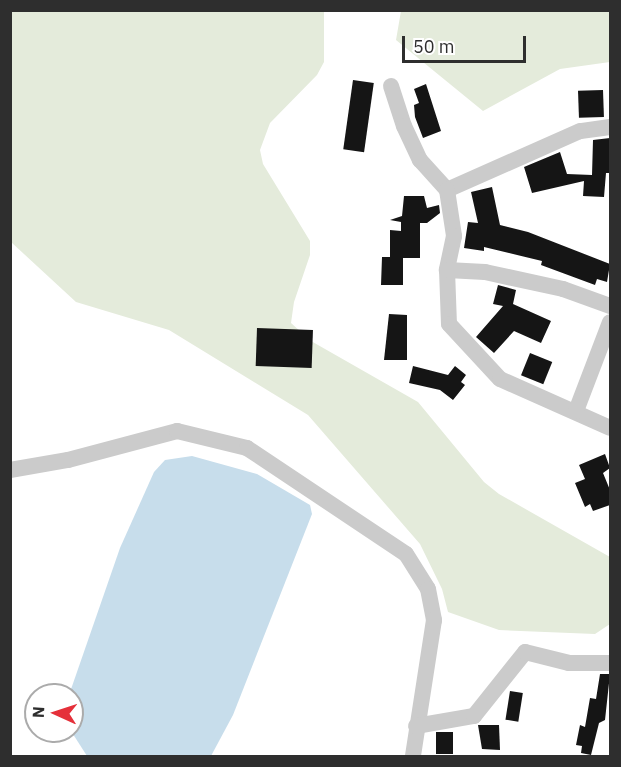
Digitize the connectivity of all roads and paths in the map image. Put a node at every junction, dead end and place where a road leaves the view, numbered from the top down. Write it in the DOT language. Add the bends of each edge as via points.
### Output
graph roads {
  1 [pos="391,86"];
  2 [pos="610,127"];
  3 [pos="447,190"];
  4 [pos="447,270"];
  5 [pos="610,306"];
  6 [pos="610,322"];
  7 [pos="576,411"];
  8 [pos="610,428"];
  9 [pos="10,470"];
  10 [pos="610,663"];
  11 [pos="416,726"];
  12 [pos="413,756"];
  1 -- 3 [label="street" via="420,160"];
  2 -- 3 [label="street" via="580,131"];
  3 -- 4 [label="street" via="454,236"];
  4 -- 5 [label="street" via="485,272"];
  4 -- 7 [label="street" via="449,324 500,379"];
  6 -- 7 [label="street"];
  7 -- 8 [label="street"];
  9 -- 11 [label="street" via="68,460 177,431 247,448 406,554 428,589 434,620"];
  10 -- 11 [label="street" via="564,663 525,652 474,716"];
  11 -- 12 [label="street"];
}
